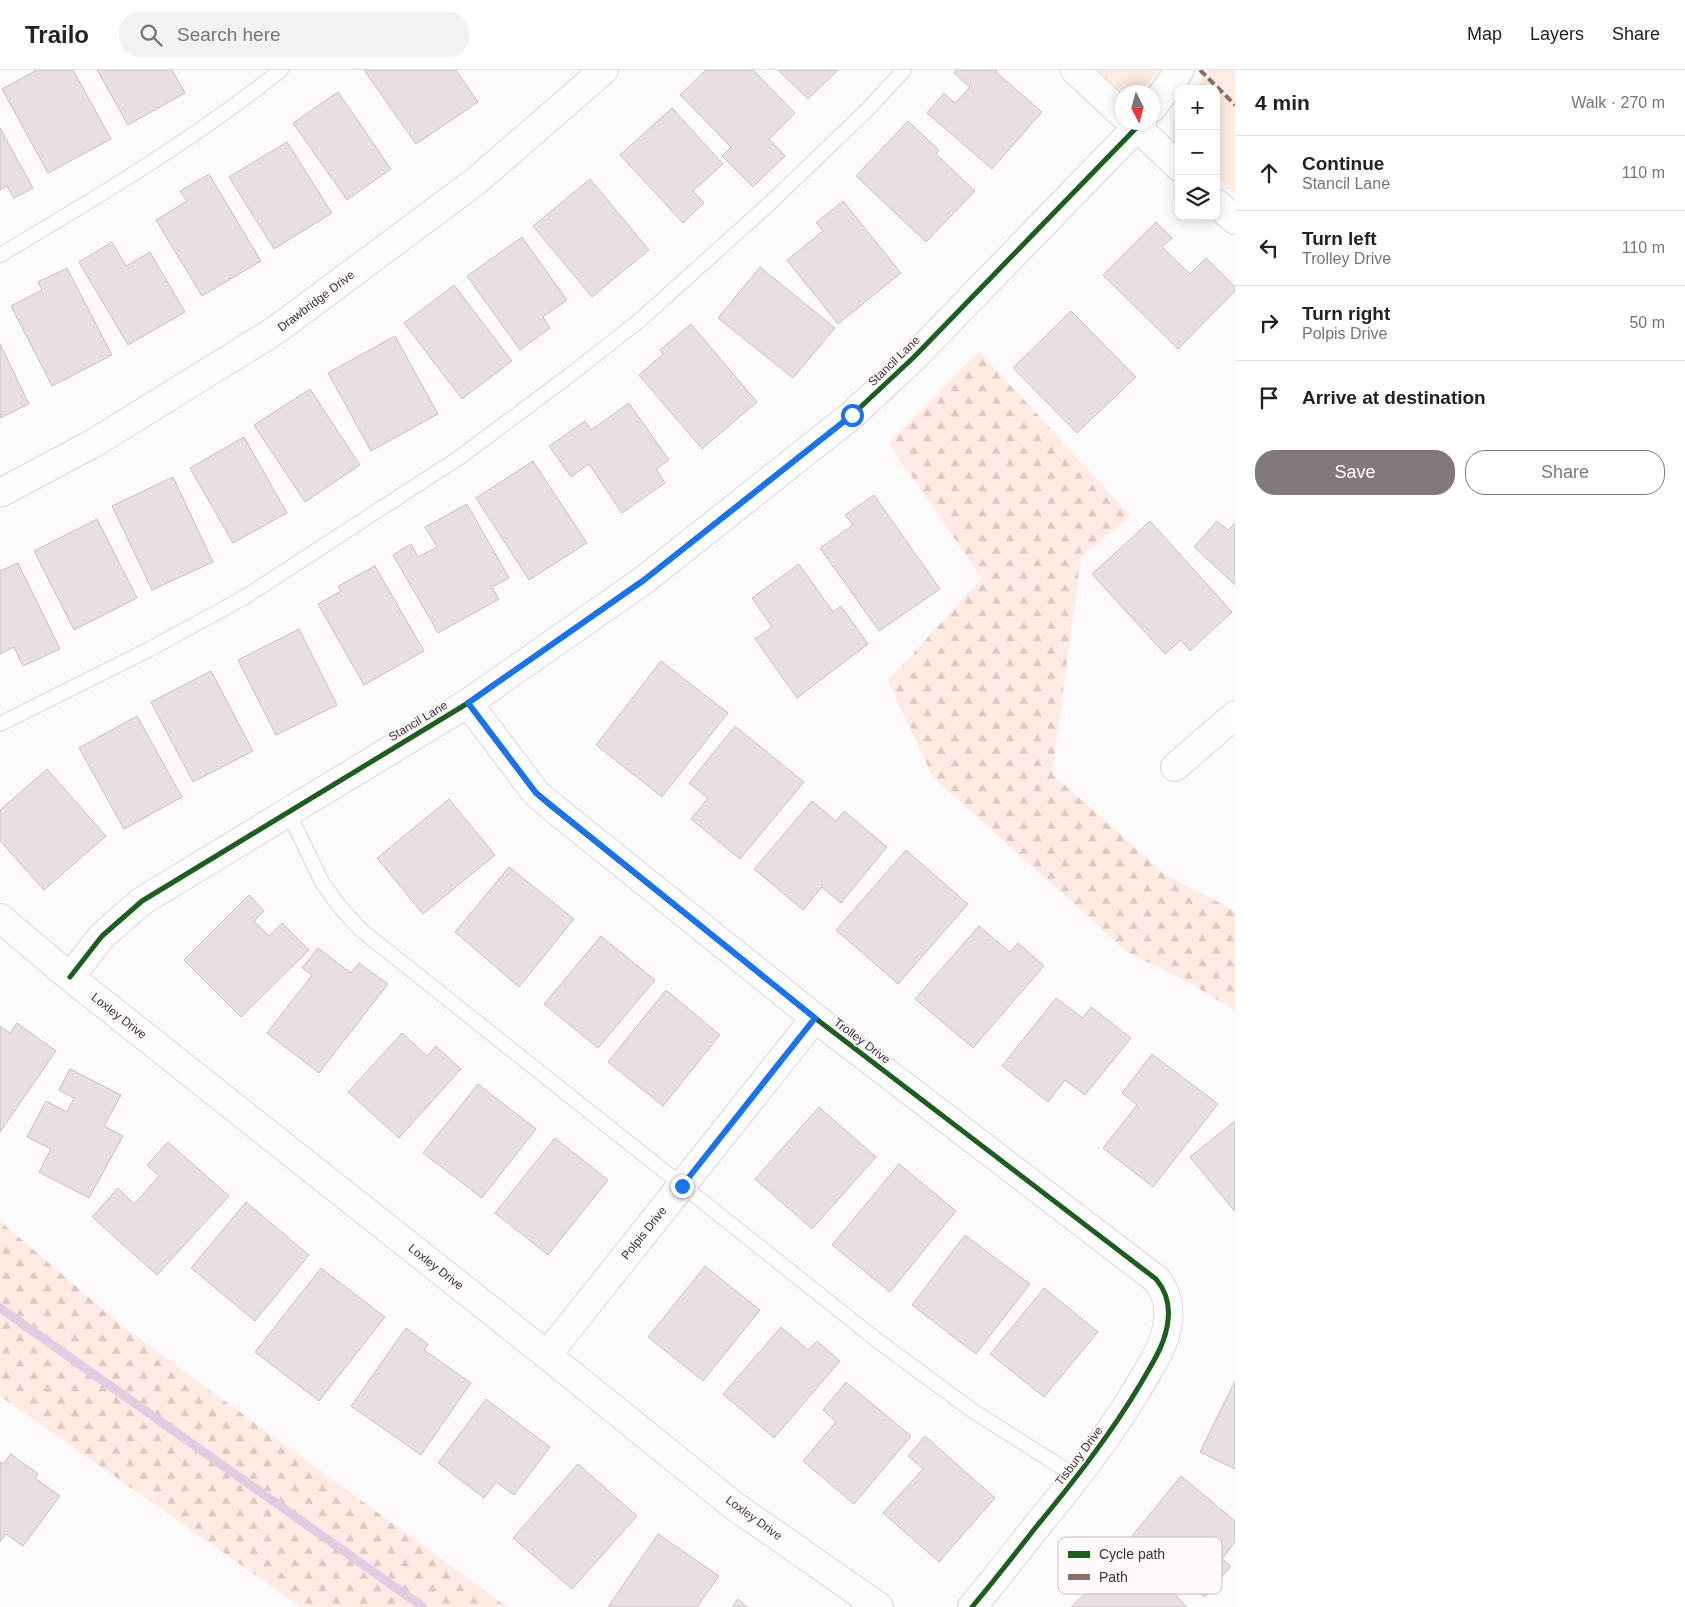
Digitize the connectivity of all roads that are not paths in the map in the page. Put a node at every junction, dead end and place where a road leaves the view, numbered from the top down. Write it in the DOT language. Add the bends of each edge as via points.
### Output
graph roads {
  1 [pos="281,70"];
  2 [pos="604,70"];
  3 [pos="904,70"];
  4 [pos="1074,70"];
  5 [pos="1180,70"];
  6 [pos="1160,93"];
  7 [pos="1115,102"];
  8 [pos="1127,130"];
  9 [pos="1147,130"];
  10 [pos="1175,162"];
  11 [pos="1220,206"];
  12 [pos="1235,220"];
  13 [pos="0,256"];
  14 [pos="0,492"];
  15 [pos="468,703"];
  16 [pos="1235,715"];
  17 [pos="0,724"];
  18 [pos="1175,767"];
  19 [pos="288,812"];
  20 [pos="0,918"];
  21 [pos="70,977"];
  22 [pos="815,1018"];
  23 [pos="682,1186"];
  24 [pos="1168,1299"];
  25 [pos="547,1355"];
  26 [pos="1077,1477"];
  27 [pos="879,1607"];
  28 [pos="972,1607"];
  1 -- 13 [label="lane" via="185,139"];
  2 -- 14 [label="street, Drawbridge Drive" via="476,181 276,330 94,443"];
  3 -- 17 [label="lane" via="769,204 640,320 460,457 245,597"];
  4 -- 7 [label="street"];
  5 -- 6 [label="street, Stancil Lane"];
  8 -- 15 [label="street, Stancil Lane" via="914,357 852,415 644,580"];
  9 -- 10 [label="street"];
  11 -- 12 [label="street"];
  15 -- 19 [label="street, Stancil Lane"];
  15 -- 22 [label="street, Trolley Drive" via="536,793"];
  16 -- 18 [label="street"];
  19 -- 21 [label="street, Stancil Lane" via="142,901 102,936"];
  19 -- 23 [label="lane" via="323,884 360,930"];
  20 -- 21 [label="street, Loxley Drive"];
  21 -- 25 [label="street, Loxley Drive"];
  22 -- 23 [label="street, Polpis Drive"];
  22 -- 24 [label="street, Trolley Drive" via="1156,1278"];
  23 -- 25 [label="street, Polpis Drive"];
  23 -- 26 [label="lane" via="878,1342 973,1411"];
  24 -- 26 [label="street, Tisbury Drive" via="1168,1322 1158,1354 1120,1418"];
  25 -- 27 [label="street, Loxley Drive" via="733,1505"];
  26 -- 28 [label="street, Tisbury Drive"];
}
